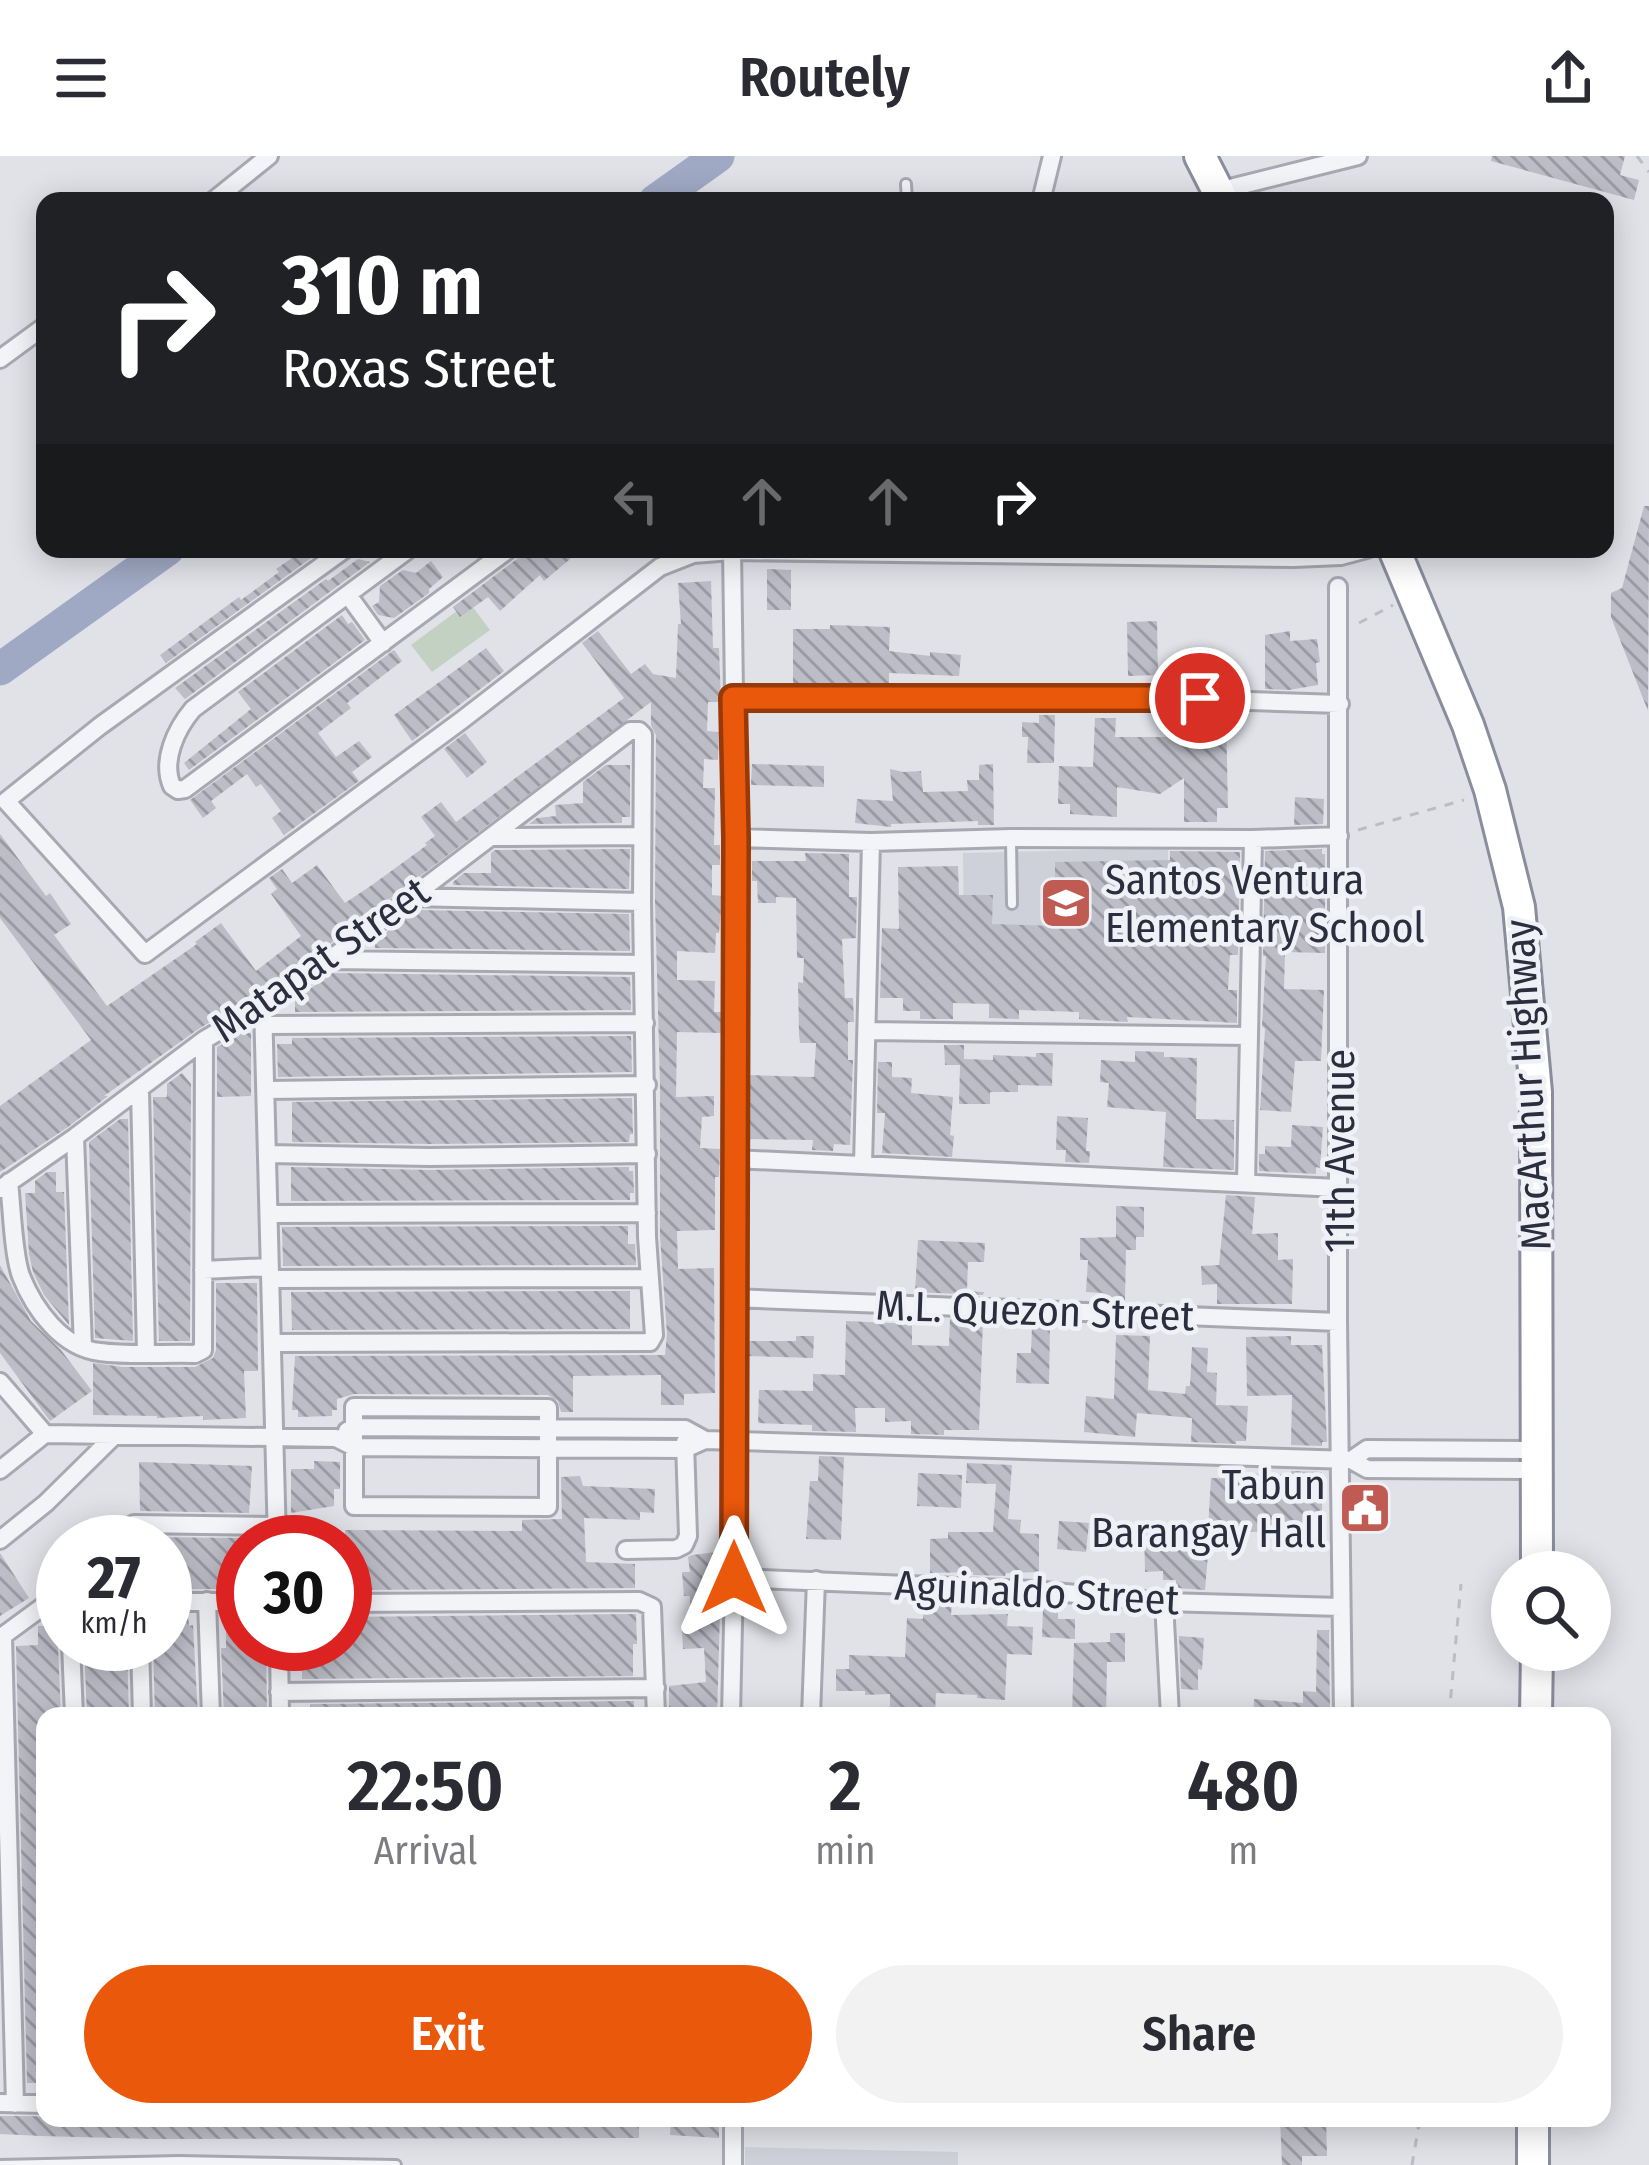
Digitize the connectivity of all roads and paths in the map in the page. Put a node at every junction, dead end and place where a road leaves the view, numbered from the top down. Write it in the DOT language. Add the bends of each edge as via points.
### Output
graph roads {
  1 [pos="268,156"];
  2 [pos="1052,156"];
  3 [pos="1201,156"];
  4 [pos="1358,156"];
  5 [pos="1637,156"];
  6 [pos="1649,172"];
  7 [pos="906,184"];
  8 [pos="224,192"];
  9 [pos="906,192"];
  10 [pos="1043,192"];
  11 [pos="1218,192"];
  12 [pos="1234,192"];
  13 [pos="36,333"];
  14 [pos="0,359"];
  15 [pos="333,558"];
  16 [pos="397,558"];
  17 [pos="497,558"];
  18 [pos="683,558"];
  19 [pos="732,558"];
  20 [pos="1398,558"];
  21 [pos="1338,587"];
  22 [pos="1412,589"];
  23 [pos="348,595"];
  24 [pos="1339,629"];
  25 [pos="383,643"];
  26 [pos="733,698"];
  27 [pos="1340,704"];
  28 [pos="1490,790"];
  29 [pos="3,803"];
  30 [pos="642,836"];
  31 [pos="1339,836"];
  32 [pos="494,837"];
  33 [pos="736,838"];
  34 [pos="1011,838"];
  35 [pos="1253,839"];
  36 [pos="871,842"];
  37 [pos="410,897"];
  38 [pos="642,902"];
  39 [pos="1012,904"];
  40 [pos="329,960"];
  41 [pos="643,964"];
  42 [pos="263,1005"];
  43 [pos="645,1023"];
  44 [pos="266,1025"];
  45 [pos="867,1031"];
  46 [pos="1249,1036"];
  47 [pos="204,1040"];
  48 [pos="647,1085"];
  49 [pos="140,1090"];
  50 [pos="267,1090"];
  51 [pos="75,1137"];
  52 [pos="268,1154"];
  53 [pos="647,1154"];
  54 [pos="734,1159"];
  55 [pos="863,1165"];
  56 [pos="1246,1183"];
  57 [pos="5,1186"];
  58 [pos="1338,1188"];
  59 [pos="647,1213"];
  60 [pos="269,1214"];
  61 [pos="203,1270"];
  62 [pos="270,1273"];
  63 [pos="649,1278"];
  64 [pos="733,1298"];
  65 [pos="1338,1322"];
  66 [pos="272,1342"];
  67 [pos="83,1348"];
  68 [pos="146,1352"];
  69 [pos="0,1382"];
  70 [pos="354,1427"];
  71 [pos="548,1428"];
  72 [pos="685,1429"];
  73 [pos="45,1434"];
  74 [pos="115,1435"];
  75 [pos="276,1437"];
  76 [pos="336,1438"];
  77 [pos="705,1440"];
  78 [pos="734,1441"];
  79 [pos="354,1447"];
  80 [pos="548,1448"];
  81 [pos="685,1448"];
  82 [pos="1403,1449"];
  83 [pos="1465,1450"];
  84 [pos="1345,1459"];
  85 [pos="1538,1460"];
  86 [pos="1403,1469"];
  87 [pos="0,1470"];
  88 [pos="1465,1470"];
  89 [pos="277,1515"];
  90 [pos="0,1540"];
  91 [pos="626,1550"];
  92 [pos="1537,1551"];
  93 [pos="734,1578"];
  94 [pos="816,1580"];
  95 [pos="1460,1584"];
  96 [pos="192,1601"];
  97 [pos="207,1601"];
  98 [pos="216,1601"];
  99 [pos="1164,1602"];
  100 [pos="372,1603"];
  101 [pos="1341,1607"];
  102 [pos="36,1612"];
  103 [pos="2,1637"];
  104 [pos="72,1671"];
  105 [pos="141,1671"];
  106 [pos="279,1671"];
  107 [pos="1537,1671"];
  108 [pos="656,1688"];
  109 [pos="279,1692"];
  110 [pos="74,1707"];
  111 [pos="142,1707"];
  112 [pos="211,1707"];
  113 [pos="280,1707"];
  114 [pos="656,1707"];
  115 [pos="730,1707"];
  116 [pos="811,1707"];
  117 [pos="1170,1707"];
  118 [pos="1343,1707"];
  119 [pos="1450,1707"];
  120 [pos="1536,1707"];
  121 [pos="8,2103"];
  122 [pos="733,2127"];
  123 [pos="1418,2127"];
  124 [pos="1533,2127"];
  125 [pos="0,2164"];
  126 [pos="396,2165"];
  127 [pos="733,2165"];
  128 [pos="1412,2165"];
  129 [pos="1532,2165"];
  1 -- 8 [label="street"];
  2 -- 10 [label="street"];
  3 -- 11 [label="highway"];
  4 -- 12 [label="street"];
  5 -- 6 [label="path"];
  7 -- 9 [label="lane"];
  13 -- 14 [label="street"];
  15 -- 29 [label="street"];
  16 -- 23 [label="street"];
  17 -- 25 [label="street"];
  18 -- 29 [label="street" via="660,567 145,954"];
  19 -- 26 [label="street"];
  20 -- 22 [label="highway, MacArthur Highway"];
  21 -- 24 [label="street, 11th Avenue"];
  22 -- 24 [label="path"];
  22 -- 28 [label="highway, MacArthur Highway"];
  23 -- 25 [label="street"];
  23 -- 25 [label="street" via="193,709 167,764 172,786 185,789"];
  24 -- 27 [label="street, 11th Avenue"];
  26 -- 27 [label="street"];
  26 -- 33 [label="street"];
  27 -- 31 [label="street, 11th Avenue"];
  28 -- 31 [label="path"];
  28 -- 85 [label="highway, MacArthur Highway" via="1519,907 1536,1092"];
  30 -- 32 [label="street"];
  30 -- 32 [label="street, Matapat Street" via="639,730"];
  30 -- 38 [label="street"];
  31 -- 35 [label="street"];
  31 -- 58 [label="street, 11th Avenue"];
  32 -- 37 [label="street, Matapat Street"];
  33 -- 36 [label="street"];
  33 -- 54 [label="street"];
  34 -- 35 [label="street"];
  34 -- 36 [label="street"];
  34 -- 39 [label="lane"];
  35 -- 46 [label="street"];
  36 -- 45 [label="street"];
  37 -- 38 [label="street"];
  37 -- 40 [label="street, Matapat Street"];
  38 -- 41 [label="street"];
  40 -- 41 [label="street"];
  40 -- 42 [label="street, Matapat Street"];
  41 -- 43 [label="street"];
  42 -- 44 [label="street"];
  42 -- 47 [label="street, Matapat Street"];
  43 -- 44 [label="street"];
  43 -- 48 [label="street"];
  44 -- 50 [label="street"];
  45 -- 46 [label="street"];
  45 -- 55 [label="street"];
  46 -- 56 [label="street"];
  47 -- 49 [label="street, Matapat Street"];
  47 -- 61 [label="street"];
  48 -- 50 [label="street"];
  48 -- 53 [label="street"];
  49 -- 51 [label="street, Matapat Street"];
  49 -- 68 [label="street"];
  50 -- 52 [label="street"];
  51 -- 57 [label="street, Matapat Street"];
  51 -- 67 [label="street"];
  52 -- 53 [label="street"];
  52 -- 60 [label="street"];
  53 -- 59 [label="street"];
  54 -- 55 [label="street"];
  54 -- 64 [label="street"];
  55 -- 56 [label="street"];
  56 -- 58 [label="street"];
  57 -- 67 [label="street" via="20,1273 54,1329"];
  58 -- 65 [label="street, 11th Avenue"];
  59 -- 60 [label="street"];
  59 -- 63 [label="street"];
  60 -- 62 [label="street"];
  61 -- 62 [label="street"];
  61 -- 68 [label="street" via="203,1350"];
  62 -- 63 [label="street"];
  62 -- 66 [label="street"];
  63 -- 66 [label="street" via="650,1342"];
  64 -- 65 [label="street, M.L. Quezon Street"];
  64 -- 78 [label="street"];
  65 -- 84 [label="street, 11th Avenue"];
  66 -- 75 [label="street"];
  67 -- 68 [label="street"];
  69 -- 73 [label="street"];
  70 -- 71 [label="street" via="354,1407 548,1408"];
  70 -- 76 [label="street"];
  70 -- 79 [label="street"];
  71 -- 72 [label="street"];
  71 -- 80 [label="street"];
  72 -- 77 [label="street"];
  72 -- 81 [label="street"];
  73 -- 74 [label="street"];
  73 -- 87 [label="street"];
  74 -- 75 [label="street"];
  74 -- 90 [label="street"];
  75 -- 76 [label="street"];
  75 -- 89 [label="street"];
  76 -- 79 [label="street"];
  77 -- 78 [label="street"];
  77 -- 81 [label="street"];
  78 -- 84 [label="street"];
  78 -- 93 [label="street"];
  79 -- 80 [label="street"];
  79 -- 80 [label="street" via="354,1506 548,1507"];
  80 -- 81 [label="street"];
  81 -- 91 [label="street" via="684,1545"];
  82 -- 83 [label="street"];
  82 -- 84 [label="street" via="1367,1449"];
  82 -- 86 [label="street"];
  83 -- 85 [label="street"];
  83 -- 88 [label="street"];
  84 -- 86 [label="street" via="1367,1469"];
  84 -- 101 [label="street, 11th Avenue"];
  85 -- 88 [label="street"];
  85 -- 92 [label="highway, MacArthur Highway"];
  86 -- 88 [label="street"];
  93 -- 94 [label="street, Aguinaldo Street"];
  93 -- 115 [label="street"];
  94 -- 99 [label="street, Aguinaldo Street"];
  94 -- 116 [label="street"];
  95 -- 119 [label="path"];
  96 -- 97 [label="street"];
  97 -- 98 [label="street"];
  97 -- 112 [label="street"];
  99 -- 101 [label="street, Aguinaldo Street"];
  99 -- 117 [label="street"];
  100 -- 108 [label="street" via="639,1600 652,1607"];
  101 -- 118 [label="street, 11th Avenue"];
  102 -- 103 [label="street"];
  103 -- 121 [label="street"];
  104 -- 110 [label="street"];
  105 -- 111 [label="street"];
  106 -- 109 [label="street"];
  107 -- 120 [label="highway"];
  108 -- 109 [label="street"];
  108 -- 114 [label="street"];
  109 -- 113 [label="street"];
  122 -- 127 [label="street"];
  123 -- 128 [label="path"];
  124 -- 129 [label="highway"];
  125 -- 126 [label="lane"];
}
